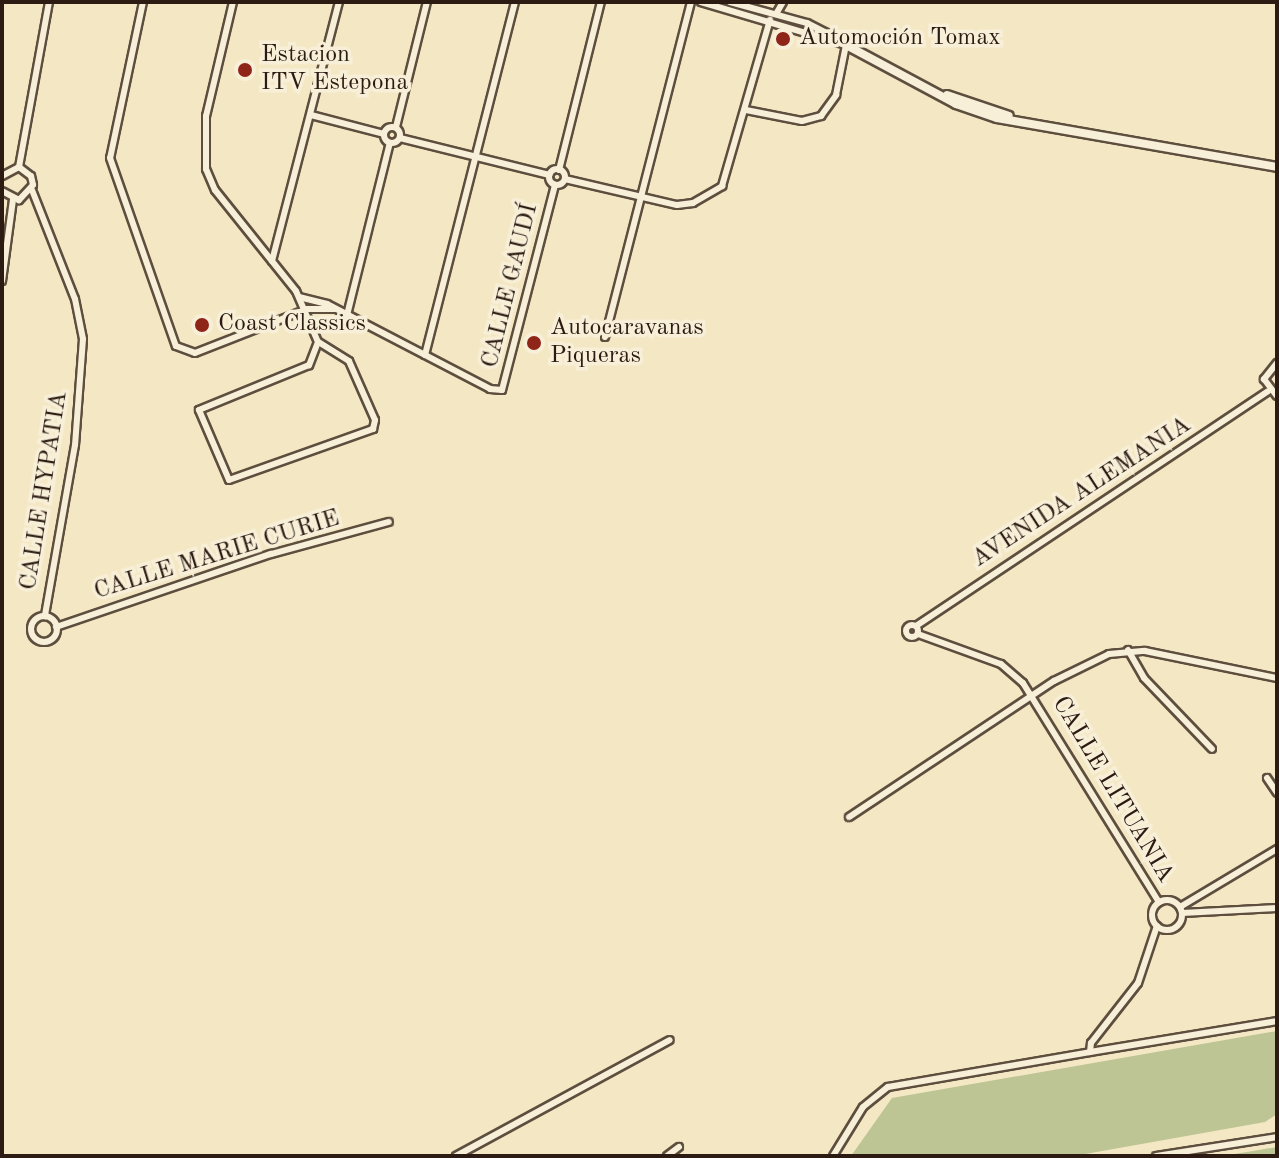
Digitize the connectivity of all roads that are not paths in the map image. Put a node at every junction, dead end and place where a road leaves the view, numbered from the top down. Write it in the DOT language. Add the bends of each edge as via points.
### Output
graph roads {
  1 [pos="49,2"];
  2 [pos="143,2"];
  3 [pos="233,2"];
  4 [pos="339,2"];
  5 [pos="427,2"];
  6 [pos="515,2"];
  7 [pos="601,2"];
  8 [pos="691,2"];
  9 [pos="701,2"];
  10 [pos="730,2"];
  11 [pos="783,2"];
  12 [pos="744,4"];
  13 [pos="776,14"];
  14 [pos="770,20"];
  15 [pos="807,23"];
  16 [pos="846,45"];
  17 [pos="746,110"];
  18 [pos="311,115"];
  19 [pos="396,127"];
  20 [pos="384,134"];
  21 [pos="400,138"];
  22 [pos="390,143"];
  23 [pos="475,157"];
  24 [pos="19,167"];
  25 [pos="1277,167"];
  26 [pos="559,170"];
  27 [pos="550,175"];
  28 [pos="2,176"];
  29 [pos="565,179"];
  30 [pos="555,185"];
  31 [pos="32,190"];
  32 [pos="2,191"];
  33 [pos="639,196"];
  34 [pos="13,200"];
  35 [pos="272,261"];
  36 [pos="2,281"];
  37 [pos="299,297"];
  38 [pos="307,309"];
  39 [pos="335,309"];
  40 [pos="347,315"];
  41 [pos="605,337"];
  42 [pos="318,342"];
  43 [pos="425,355"];
  44 [pos="1277,363"];
  45 [pos="1268,391"];
  46 [pos="1277,396"];
  47 [pos="389,522"];
  48 [pos="45,616"];
  49 [pos="56,627"];
  50 [pos="917,630"];
  51 [pos="1128,650"];
  52 [pos="1277,678"];
  53 [pos="1034,696"];
  54 [pos="1212,749"];
  55 [pos="1267,778"];
  56 [pos="1277,793"];
  57 [pos="849,817"];
  58 [pos="1277,849"];
  59 [pos="1159,902"];
  60 [pos="1277,908"];
  61 [pos="1181,910"];
  62 [pos="1157,926"];
  63 [pos="1277,1021"];
  64 [pos="670,1040"];
  65 [pos="1090,1052"];
  66 [pos="1277,1137"];
  67 [pos="679,1147"];
  68 [pos="456,1156"];
  69 [pos="667,1156"];
  70 [pos="833,1156"];
  71 [pos="1156,1156"];
  1 -- 24 [label="street"];
  2 -- 38 [label="street" via="110,158 176,346 195,353"];
  3 -- 35 [label="street" via="206,116 206,169 215,190"];
  4 -- 18 [label="street"];
  5 -- 19 [label="street"];
  6 -- 23 [label="street"];
  7 -- 26 [label="street"];
  8 -- 33 [label="street"];
  9 -- 14 [label="street"];
  10 -- 12 [label="street"];
  11 -- 13 [label="street"];
  12 -- 13 [label="street"];
  13 -- 15 [label="street"];
  14 -- 15 [label="street"];
  14 -- 16 [label="street"];
  14 -- 17 [label="street"];
  15 -- 16 [label="street"];
  16 -- 17 [label="street" via="836,95 821,116 797,121"];
  16 -- 25 [label="street" via="936,92 1033,124"];
  17 -- 33 [label="street" via="728,179 685,205"];
  18 -- 20 [label="street"];
  18 -- 35 [label="street"];
  19 -- 20 [label="street"];
  19 -- 21 [label="street"];
  20 -- 22 [label="street"];
  21 -- 22 [label="street"];
  21 -- 23 [label="street"];
  22 -- 40 [label="street"];
  23 -- 27 [label="street"];
  23 -- 43 [label="street"];
  24 -- 28 [label="street"];
  24 -- 31 [label="street, CALLE HYPATIA" via="31,176"];
  26 -- 27 [label="street"];
  26 -- 29 [label="street"];
  27 -- 30 [label="street"];
  29 -- 30 [label="street"];
  29 -- 33 [label="street"];
  30 -- 43 [label="street, CALLE GAUDÍ" via="505,385 497,391"];
  31 -- 34 [label="street"];
  31 -- 48 [label="street, CALLE HYPATIA" via="75,299 83,339 75,445"];
  32 -- 34 [label="street"];
  33 -- 41 [label="street"];
  34 -- 36 [label="street"];
  35 -- 37 [label="street"];
  37 -- 38 [label="street"];
  37 -- 39 [label="street"];
  38 -- 39 [label="street"];
  38 -- 42 [label="street"];
  39 -- 40 [label="street"];
  40 -- 43 [label="street"];
  42 -- 42 [label="street" via="309,365 199,410 229,480 373,429 375,420 349,361"];
  44 -- 45 [label="street" via="1265,372"];
  45 -- 46 [label="street"];
  45 -- 50 [label="street, AVENIDA ALEMANIA"];
  47 -- 49 [label="street, CALLE MARIE CURIE" via="271,554"];
  48 -- 49 [label="street"];
  48 -- 49 [label="street" via="32,623 33,637 50,640"];
  50 -- 53 [label="street, CALLE LITUANIA" via="1001,664"];
  51 -- 52 [label="street"];
  51 -- 53 [label="street" via="1087,662"];
  51 -- 54 [label="street" via="1144,678"];
  53 -- 57 [label="street"];
  53 -- 59 [label="street, CALLE LITUANIA"];
  55 -- 56 [label="street"];
  58 -- 61 [label="street"];
  59 -- 61 [label="street" via="1168,899"];
  59 -- 62 [label="street" via="1152,913"];
  60 -- 61 [label="street"];
  61 -- 62 [label="street" via="1176,927"];
  62 -- 65 [label="street" via="1138,983 1091,1043"];
  63 -- 65 [label="street"];
  64 -- 68 [label="street"];
  65 -- 70 [label="street" via="888,1087 863,1107"];
  66 -- 71 [label="street"];
  67 -- 69 [label="street"];
}
